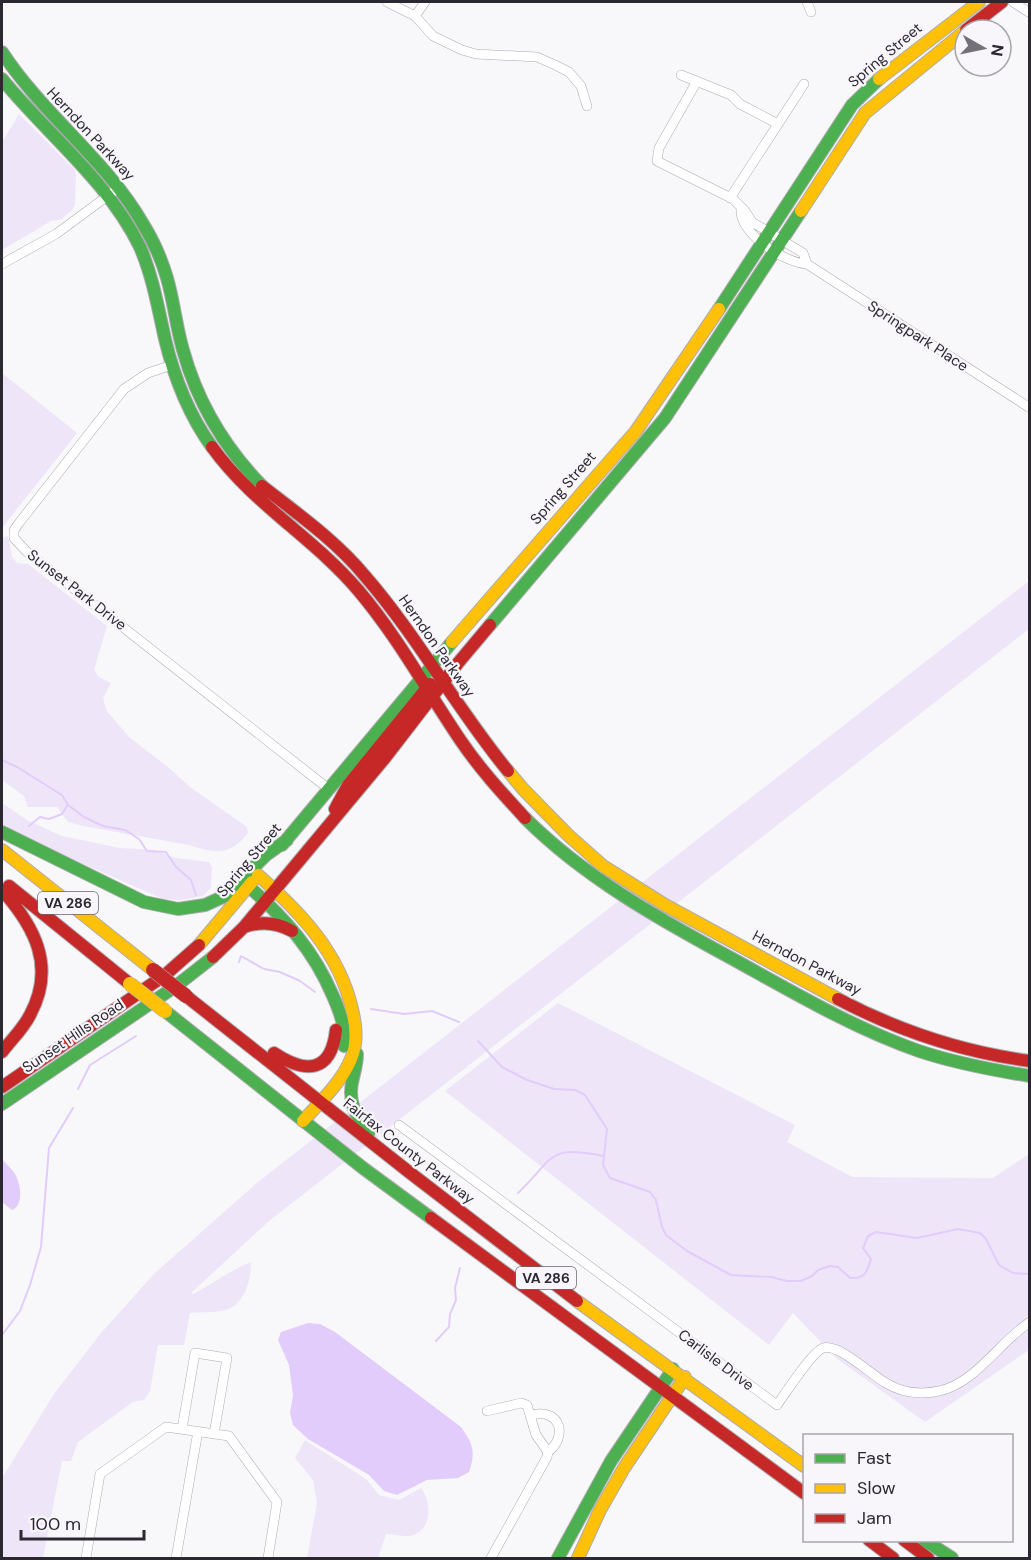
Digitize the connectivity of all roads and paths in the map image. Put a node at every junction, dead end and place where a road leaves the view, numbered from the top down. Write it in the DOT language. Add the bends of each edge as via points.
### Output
graph roads {
  1 [pos="387,2"];
  2 [pos="425,2"];
  3 [pos="807,2"];
  4 [pos="979,2"];
  5 [pos="1002,2"];
  6 [pos="1013,2"];
  7 [pos="811,12"];
  8 [pos="1029,13"];
  9 [pos="415,16"];
  10 [pos="982,18"];
  11 [pos="953,41"];
  12 [pos="2,52"];
  13 [pos="681,75"];
  14 [pos="2,79"];
  15 [pos="697,81"];
  16 [pos="804,84"];
  17 [pos="587,106"];
  18 [pos="778,124"];
  19 [pos="114,191"];
  20 [pos="730,198"];
  21 [pos="765,238"];
  22 [pos="778,246"];
  23 [pos="2,264"];
  24 [pos="172,365"];
  25 [pos="1029,408"];
  26 [pos="437,675"];
  27 [pos="426,689"];
  28 [pos="330,790"];
  29 [pos="2,832"];
  30 [pos="287,840"];
  31 [pos="2,850"];
  32 [pos="258,875"];
  33 [pos="2,880"];
  34 [pos="248,886"];
  35 [pos="275,889"];
  36 [pos="2,890"];
  37 [pos="266,901"];
  38 [pos="244,927"];
  39 [pos="303,940"];
  40 [pos="151,985"];
  41 [pos="164,995"];
  42 [pos="335,1002"];
  43 [pos="222,1024"];
  44 [pos="355,1044"];
  45 [pos="2,1052"];
  46 [pos="1029,1061"];
  47 [pos="1029,1076"];
  48 [pos="2,1087"];
  49 [pos="315,1098"];
  50 [pos="2,1104"];
  51 [pos="299,1118"];
  52 [pos="399,1125"];
  53 [pos="395,1162"];
  54 [pos="1029,1322"];
  55 [pos="673,1369"];
  56 [pos="660,1387"];
  57 [pos="678,1387"];
  58 [pos="487,1411"];
  59 [pos="531,1415"];
  60 [pos="182,1429"];
  61 [pos="198,1431"];
  62 [pos="214,1434"];
  63 [pos="548,1452"];
  64 [pos="803,1464"];
  65 [pos="803,1477"];
  66 [pos="803,1494"];
  67 [pos="856,1542"];
  68 [pos="872,1542"];
  69 [pos="907,1542"];
  70 [pos="927,1542"];
  71 [pos="86,1558"];
  72 [pos="176,1558"];
  73 [pos="268,1558"];
  74 [pos="491,1558"];
  75 [pos="558,1558"];
  76 [pos="578,1558"];
  77 [pos="875,1558"];
  78 [pos="893,1558"];
  79 [pos="928,1558"];
  80 [pos="951,1558"];
  1 -- 9 [label="street"];
  2 -- 9 [label="street"];
  3 -- 7 [label="street"];
  4 -- 21 [label="main road, Spring Street" via="860,96"];
  5 -- 10 [label="main road, Spring Street"];
  6 -- 8 [label="street"];
  9 -- 17 [label="street" via="433,36 462,50 537,57 569,72 581,86"];
  11 -- 22 [label="main road, Spring Street" via="865,112"];
  12 -- 19 [label="main road, Herndon Parkway" via="24,84 92,153"];
  13 -- 15 [label="street"];
  14 -- 19 [label="main road, Herndon Parkway" via="29,112"];
  15 -- 18 [label="street" via="731,95"];
  15 -- 20 [label="street, Springpark Place" via="659,148 657,161"];
  16 -- 18 [label="street"];
  18 -- 20 [label="street"];
  19 -- 23 [label="street" via="56,234"];
  19 -- 24 [label="main road, Herndon Parkway" via="147,264"];
  19 -- 26 [label="main road, Herndon Parkway" via="144,225 162,264 189,369 223,438 261,484 331,541 364,574"];
  20 -- 21 [label="street, Springpark Place"];
  21 -- 22 [label="street, Springpark Place"];
  21 -- 26 [label="main road, Spring Street" via="636,431"];
  22 -- 25 [label="street, Springpark Place" via="795,263 807,264"];
  22 -- 26 [label="main road, Spring Street" via="665,418 525,581"];
  24 -- 27 [label="main road, Herndon Parkway" via="194,418 225,466 266,509 346,576 374,609"];
  24 -- 28 [label="street, Sunset Park Drive" via="148,373 124,389 19,523 14,538"];
  26 -- 27 [label="main road, Spring Street"];
  26 -- 27 [label="main road, Spring Street"];
  26 -- 46 [label="main road, Herndon Parkway" via="523,789 583,849 623,879 684,916 887,1024 969,1051"];
  27 -- 28 [label="main road, Spring Street"];
  27 -- 35 [label="main road, Spring Street" via="378,767"];
  27 -- 47 [label="main road, Herndon Parkway" via="483,771 516,808 575,862 626,898 719,952 888,1040 969,1066"];
  28 -- 30 [label="main road, Spring Street"];
  29 -- 30 [label="main road" via="144,902 178,909 205,905 225,896"];
  30 -- 32 [label="main road, Spring Street"];
  31 -- 43 [label="main road, Fairfax County Parkway / VA 286, bridge"];
  32 -- 34 [label="main road, Spring Street"];
  32 -- 35 [label="main road"];
  33 -- 51 [label="main road, Fairfax County Parkway / VA 286, bridge"];
  34 -- 37 [label="main road"];
  34 -- 40 [label="main road, Spring Street" via="197,946"];
  35 -- 37 [label="main road, Spring Street"];
  35 -- 44 [label="main road" via="312,927 334,959 349,996"];
  36 -- 45 [label="main road" via="30,924 42,973 34,1007"];
  37 -- 38 [label="main road, Spring Street"];
  37 -- 39 [label="main road"];
  38 -- 39 [label="main road" via="277,923"];
  38 -- 41 [label="main road, Spring Street"];
  39 -- 42 [label="main road" via="323,972"];
  40 -- 48 [label="main road, Sunset Hills Road"];
  41 -- 50 [label="main road, Sunset Hills Road"];
  42 -- 43 [label="main road" via="334,1048 324,1062 311,1067 290,1064"];
  42 -- 49 [label="main road" via="345,1032 343,1049"];
  43 -- 49 [label="main road, Fairfax County Parkway / VA 286"];
  44 -- 49 [label="main road" via="350,1060"];
  44 -- 53 [label="main road" via="358,1059 350,1092 351,1106"];
  49 -- 51 [label="main road"];
  49 -- 53 [label="main road, Fairfax County Parkway / VA 286"];
  51 -- 56 [label="main road, Fairfax County Parkway / VA 286"];
  52 -- 54 [label="street, Carlisle Drive" via="777,1406 821,1349 842,1352 886,1384 912,1393 933,1392 965,1379"];
  53 -- 55 [label="main road, Fairfax County Parkway / VA 286"];
  55 -- 56 [label="main road"];
  55 -- 57 [label="main road, Fairfax County Parkway / VA 286"];
  56 -- 57 [label="main road, Fairfax County Parkway / VA 286"];
  56 -- 75 [label="main road" via="604,1470"];
  57 -- 64 [label="main road, Fairfax County Parkway / VA 286"];
  57 -- 65 [label="main road"];
  57 -- 66 [label="main road, Fairfax County Parkway / VA 286"];
  57 -- 76 [label="main road" via="610,1493"];
  58 -- 59 [label="street" via="521,1403"];
  59 -- 63 [label="street" via="536,1435"];
  59 -- 63 [label="street" via="544,1413 555,1419 559,1434"];
  60 -- 61 [label="street"];
  60 -- 62 [label="street" via="195,1353 227,1358"];
  60 -- 71 [label="street" via="166,1427 100,1474"];
  61 -- 62 [label="street"];
  61 -- 72 [label="street"];
  62 -- 73 [label="street" via="229,1436 277,1503"];
  63 -- 74 [label="street"];
  67 -- 77 [label="main road"];
  68 -- 78 [label="main road"];
  69 -- 79 [label="main road"];
  70 -- 80 [label="main road"];
}
